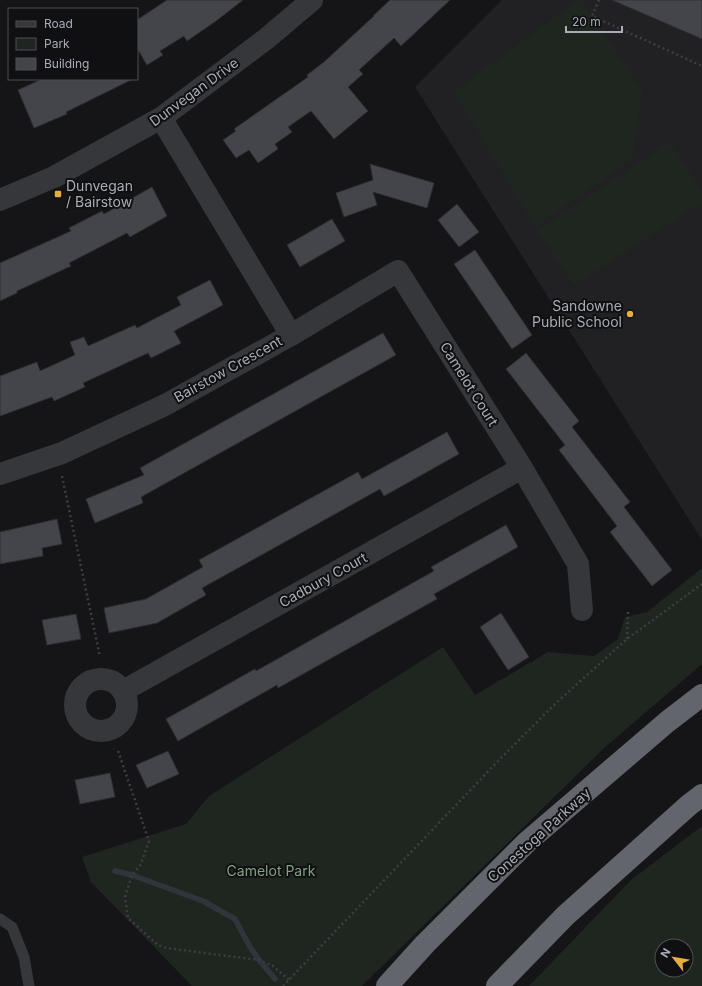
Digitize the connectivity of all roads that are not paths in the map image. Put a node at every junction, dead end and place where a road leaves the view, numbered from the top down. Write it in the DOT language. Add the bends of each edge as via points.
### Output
graph roads {
  1 [pos="312,0"];
  2 [pos="161,118"];
  3 [pos="0,200"];
  4 [pos="291,335"];
  5 [pos="522,468"];
  6 [pos="0,474"];
  7 [pos="582,610"];
  8 [pos="124,691"];
  9 [pos="702,695"];
  10 [pos="702,795"];
  11 [pos="0,919"];
  12 [pos="29,986"];
  13 [pos="387,986"];
  14 [pos="496,986"];
  1 -- 2 [label="street, Dunvegan Drive"];
  2 -- 3 [label="street, Dunvegan Drive" via="54,177"];
  2 -- 4 [label="street, Bairstow Crescent"];
  4 -- 5 [label="street, Camelot Court" via="398,272"];
  4 -- 6 [label="street, Bairstow Crescent" via="165,404 62,453"];
  5 -- 7 [label="street, Camelot Court" via="578,564"];
  5 -- 8 [label="street, Cadbury Court"];
  9 -- 13 [label="highway, Conestoga Parkway" via="527,842 424,944"];
  10 -- 14 [label="highway" via="564,916"];
  11 -- 12 [label="lane" via="12,927 24,957"];
}
